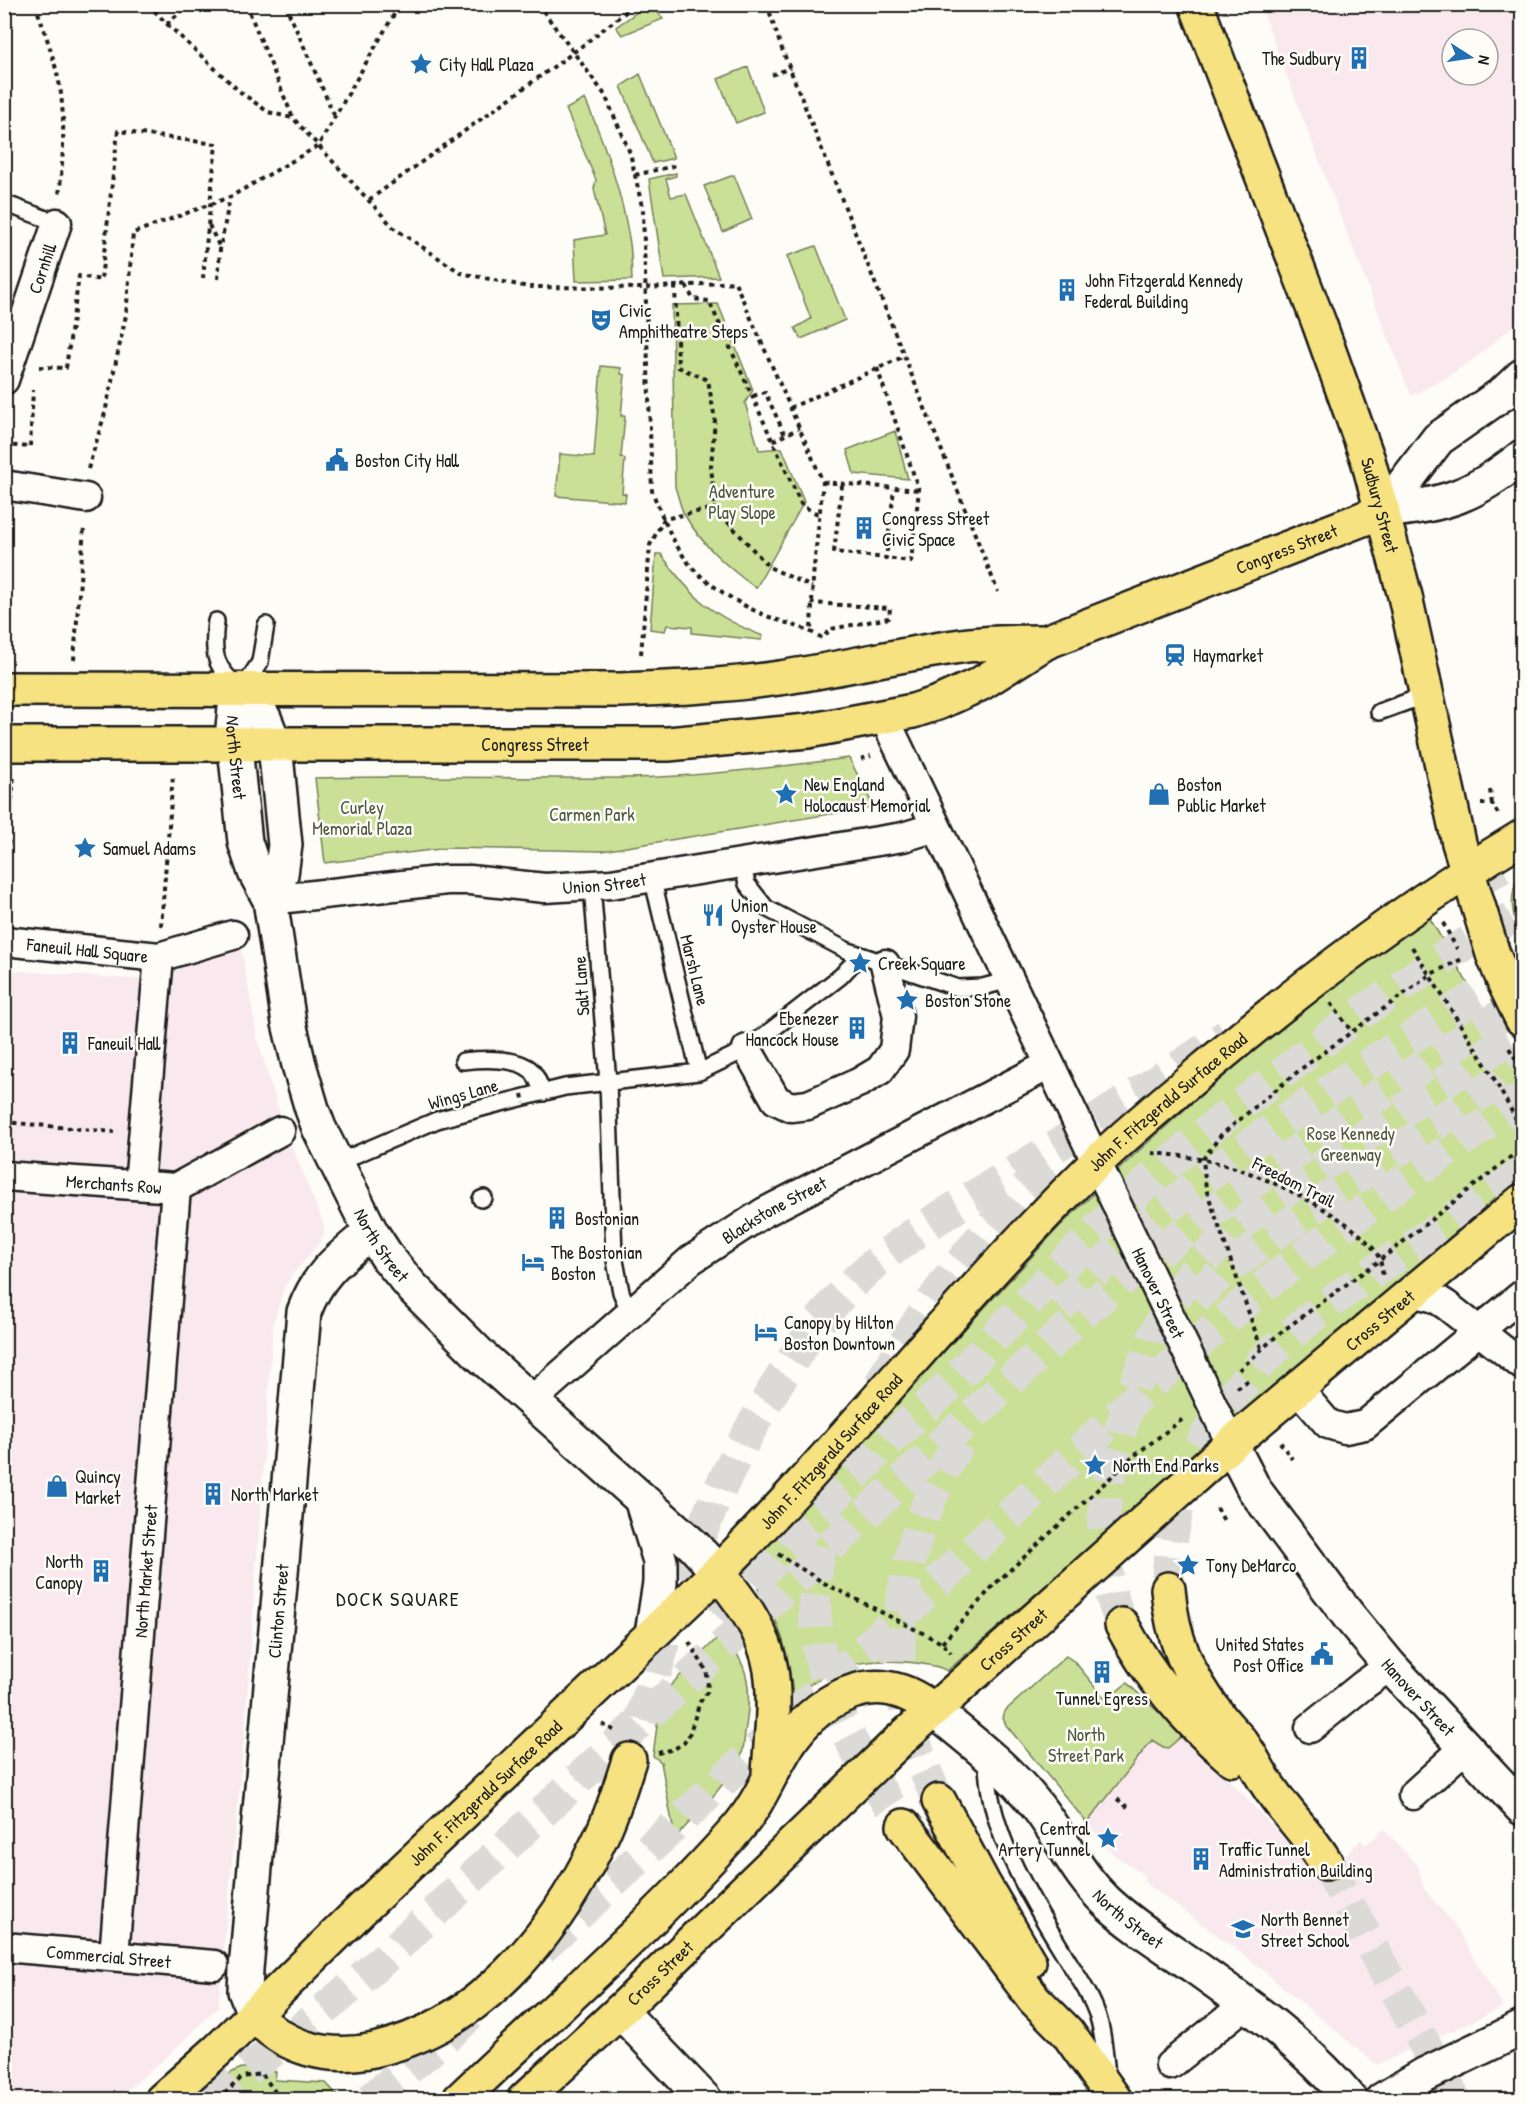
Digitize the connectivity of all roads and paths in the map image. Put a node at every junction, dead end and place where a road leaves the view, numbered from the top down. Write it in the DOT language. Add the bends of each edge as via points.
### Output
graph roads {
  1 [pos="35,4"];
  2 [pos="148,4"];
  3 [pos="189,4"];
  4 [pos="246,4"];
  5 [pos="285,4"];
  6 [pos="400,4"];
  7 [pos="538,4"];
  8 [pos="636,4"];
  9 [pos="767,4"];
  10 [pos="1196,4"];
  11 [pos="167,24"];
  12 [pos="574,52"];
  13 [pos="790,68"];
  14 [pos="772,75"];
  15 [pos="293,118"];
  16 [pos="335,118"];
  17 [pos="318,146"];
  18 [pos="678,165"];
  19 [pos="635,175"];
  20 [pos="230,197"];
  21 [pos="369,200"];
  22 [pos="4,203"];
  23 [pos="210,205"];
  24 [pos="57,223"];
  25 [pos="208,224"];
  26 [pos="220,249"];
  27 [pos="203,278"];
  28 [pos="218,279"];
  29 [pos="686,285"];
  30 [pos="675,286"];
  31 [pos="646,288"];
  32 [pos="905,356"];
  33 [pos="34,366"];
  34 [pos="877,368"];
  35 [pos="1522,376"];
  36 [pos="4,380"];
  37 [pos="33,390"];
  38 [pos="753,396"];
  39 [pos="790,408"];
  40 [pos="799,428"];
  41 [pos="785,435"];
  42 [pos="773,441"];
  43 [pos="4,445"];
  44 [pos="1522,457"];
  45 [pos="89,462"];
  46 [pos="823,482"];
  47 [pos="842,484"];
  48 [pos="4,485"];
  49 [pos="894,489"];
  50 [pos="919,490"];
  51 [pos="86,498"];
  52 [pos="715,508"];
  53 [pos="1383,511"];
  54 [pos="820,515"];
  55 [pos="664,519"];
  56 [pos="83,540"];
  57 [pos="886,558"];
  58 [pos="812,587"];
  59 [pos="998,592"];
  60 [pos="811,603"];
  61 [pos="216,621"];
  62 [pos="266,625"];
  63 [pos="811,631"];
  64 [pos="1046,642"];
  65 [pos="641,654"];
  66 [pos="74,667"];
  67 [pos="4,689"];
  68 [pos="242,690"];
  69 [pos="1426,695"];
  70 [pos="1379,712"];
  71 [pos="884,717"];
  72 [pos="234,744"];
  73 [pos="275,745"];
  74 [pos="871,755"];
  75 [pos="9,758"];
  76 [pos="861,759"];
  77 [pos="173,775"];
  78 [pos="1490,790"];
  79 [pos="1471,804"];
  80 [pos="1492,804"];
  81 [pos="936,826"];
  82 [pos="1512,828"];
  83 [pos="742,862"];
  84 [pos="1467,871"];
  85 [pos="652,877"];
  86 [pos="591,886"];
  87 [pos="4,899"];
  88 [pos="270,900"];
  89 [pos="233,936"];
  90 [pos="4,941"];
  91 [pos="1412,946"];
  92 [pos="856,954"];
  93 [pos="159,957"];
  94 [pos="1462,959"];
  95 [pos="885,964"];
  96 [pos="1431,974"];
  97 [pos="1009,980"];
  98 [pos="1331,1003"];
  99 [pos="1522,1019"];
  100 [pos="1352,1032"];
  101 [pos="747,1049"];
  102 [pos="463,1061"];
  103 [pos="1049,1065"];
  104 [pos="699,1072"];
  105 [pos="608,1083"];
  106 [pos="543,1093"];
  107 [pos="522,1094"];
  108 [pos="524,1103"];
  109 [pos="280,1131"];
  110 [pos="1522,1131"];
  111 [pos="1522,1148"];
  112 [pos="1149,1153"];
  113 [pos="1203,1159"];
  114 [pos="1096,1162"];
  115 [pos="336,1163"];
  116 [pos="4,1176"];
  117 [pos="139,1185"];
  118 [pos="176,1188"];
  119 [pos="1522,1201"];
  120 [pos="370,1232"];
  121 [pos="1380,1260"];
  122 [pos="1398,1287"];
  123 [pos="1522,1295"];
  124 [pos="630,1313"];
  125 [pos="1479,1330"];
  126 [pos="1261,1348"];
  127 [pos="1522,1365"];
  128 [pos="1239,1370"];
  129 [pos="1249,1380"];
  130 [pos="1237,1388"];
  131 [pos="1297,1388"];
  132 [pos="530,1402"];
  133 [pos="1184,1419"];
  134 [pos="1280,1441"];
  135 [pos="1231,1444"];
  136 [pos="1292,1459"];
  137 [pos="642,1500"];
  138 [pos="1217,1508"];
  139 [pos="1225,1522"];
  140 [pos="774,1552"];
  141 [pos="718,1572"];
  142 [pos="1168,1589"];
  143 [pos="1122,1625"];
  144 [pos="652,1634"];
  145 [pos="687,1639"];
  146 [pos="942,1643"];
  147 [pos="955,1657"];
  148 [pos="1390,1666"];
  149 [pos="933,1710"];
  150 [pos="600,1723"];
  151 [pos="1310,1728"];
  152 [pos="633,1747"];
  153 [pos="1466,1747"];
  154 [pos="987,1755"];
  155 [pos="769,1778"];
  156 [pos="1271,1790"];
  157 [pos="1413,1796"];
  158 [pos="1118,1799"];
  159 [pos="939,1800"];
  160 [pos="1522,1808"];
  161 [pos="1130,1809"];
  162 [pos="904,1826"];
  163 [pos="1326,1863"];
  164 [pos="4,1947"];
  165 [pos="114,1956"];
  166 [pos="214,1965"];
  167 [pos="1246,2004"];
  168 [pos="620,2011"];
  169 [pos="254,2014"];
  170 [pos="1522,2028"];
  171 [pos="1067,2032"];
  172 [pos="1170,2065"];
  173 [pos="1112,2095"];
  174 [pos="162,2100"];
  175 [pos="218,2100"];
  176 [pos="280,2100"];
  177 [pos="459,2100"];
  178 [pos="524,2100"];
  179 [pos="705,2100"];
  180 [pos="1351,2100"];
  181 [pos="1382,2100"];
  1 -- 24 [label="path" via="61,94 63,149"];
  2 -- 11 [label="path"];
  3 -- 11 [label="path"];
  4 -- 15 [label="path"];
  5 -- 16 [label="path"];
  6 -- 16 [label="path"];
  7 -- 12 [label="path"];
  8 -- 12 [label="path"];
  9 -- 13 [label="path"];
  10 -- 53 [label="main road, Sudbury Street" via="1320,323"];
  11 -- 15 [label="path" via="239,91 268,112"];
  12 -- 19 [label="path" via="605,95 630,153"];
  12 -- 21 [label="path"];
  13 -- 14 [label="path"];
  13 -- 32 [label="path"];
  15 -- 17 [label="path"];
  16 -- 17 [label="path"];
  17 -- 20 [label="path"];
  17 -- 21 [label="path"];
  18 -- 19 [label="path"];
  19 -- 31 [label="path" via="643,212"];
  20 -- 23 [label="path"];
  20 -- 26 [label="path"];
  21 -- 31 [label="path" via="394,228 461,273 528,287"];
  22 -- 24 [label="lane"];
  23 -- 25 [label="path"];
  23 -- 33 [label="path" via="216,144 118,131 101,280 79,276 66,369"];
  23 -- 45 [label="path" via="133,233 126,315 105,413"];
  24 -- 36 [label="street, Cornhill"];
  25 -- 26 [label="path"];
  25 -- 27 [label="path"];
  26 -- 28 [label="path"];
  29 -- 30 [label="path"];
  29 -- 38 [label="path" via="693,299 710,301"];
  29 -- 39 [label="path" via="735,282"];
  30 -- 31 [label="path"];
  30 -- 52 [label="path" via="678,367 708,380 710,390 715,420 711,466"];
  31 -- 55 [label="path" via="652,491"];
  32 -- 34 [label="path"];
  32 -- 59 [label="path"];
  34 -- 39 [label="path"];
  34 -- 50 [label="path"];
  35 -- 53 [label="main road" via="1438,439"];
  37 -- 43 [label="path" via="30,447"];
  38 -- 41 [label="path" via="765,392"];
  38 -- 42 [label="path"];
  39 -- 40 [label="path"];
  40 -- 41 [label="path"];
  40 -- 46 [label="path"];
  41 -- 42 [label="path"];
  42 -- 54 [label="path" via="802,506"];
  44 -- 53 [label="main road, Congress Street" via="1461,497"];
  46 -- 47 [label="path"];
  46 -- 54 [label="path"];
  47 -- 49 [label="path"];
  47 -- 57 [label="path" via="834,552"];
  48 -- 51 [label="street"];
  49 -- 50 [label="path"];
  49 -- 57 [label="path"];
  50 -- 57 [label="path" via="911,561"];
  52 -- 55 [label="path"];
  52 -- 58 [label="path" via="769,567"];
  53 -- 64 [label="main road, Congress Street"];
  53 -- 69 [label="main road, Sudbury Street" via="1406,596"];
  54 -- 58 [label="path"];
  55 -- 63 [label="path" via="690,566 722,592 761,614"];
  55 -- 65 [label="path" via="650,545"];
  56 -- 66 [label="path"];
  58 -- 60 [label="path"];
  60 -- 63 [label="path"];
  60 -- 63 [label="path" via="890,609 889,618 831,629 822,638"];
  61 -- 68 [label="lane" via="216,662"];
  62 -- 68 [label="lane" via="260,662"];
  64 -- 68 [label="main road, Congress Street" via="970,645 777,679 672,688"];
  64 -- 71 [label="main road, Congress Street" via="960,695"];
  67 -- 68 [label="main road, Congress Street"];
  68 -- 72 [label="main road, North Street" via="235,708"];
  68 -- 73 [label="main road, North Street" via="264,718"];
  69 -- 70 [label="lane"];
  69 -- 84 [label="main road, Sudbury Street"];
  71 -- 73 [label="main road, Congress Street" via="798,732 668,744"];
  71 -- 81 [label="street, Hanover Street"];
  72 -- 73 [label="main road, Congress Street"];
  72 -- 75 [label="main road, Congress Street"];
  72 -- 88 [label="main road, North Street" via="245,842"];
  73 -- 88 [label="main road, North Street" via="285,845 281,874"];
  74 -- 76 [label="path"];
  75 -- 87 [label="path"];
  77 -- 93 [label="path"];
  78 -- 80 [label="path"];
  79 -- 80 [label="path"];
  80 -- 82 [label="path"];
  81 -- 83 [label="street, Union Street" via="903,837"];
  81 -- 97 [label="street, Hanover Street"];
  82 -- 84 [label="main road, John F. Fitzgerald Surface Road"];
  83 -- 85 [label="street, Union Street"];
  83 -- 92 [label="lane" via="747,884 766,908"];
  84 -- 99 [label="main road, Sudbury Street" via="1493,954"];
  84 -- 114 [label="main road, John F. Fitzgerald Surface Road" via="1270,1014"];
  85 -- 86 [label="street, Union Street"];
  85 -- 104 [label="lane, Marsh Lane"];
  86 -- 88 [label="street, Union Street" via="545,888 447,880"];
  86 -- 105 [label="lane, Salt Lane"];
  88 -- 115 [label="main road, North Street" via="285,1004 299,1065 319,1128"];
  89 -- 93 [label="street"];
  90 -- 93 [label="street, Faneuil Hall Square"];
  91 -- 96 [label="path"];
  92 -- 95 [label="lane"];
  92 -- 101 [label="lane" via="841,976"];
  93 -- 117 [label="street, Faneuil Hall Square"];
  94 -- 96 [label="path"];
  95 -- 97 [label="lane" via="964,988"];
  95 -- 101 [label="street" via="898,1016 894,1050 880,1070 808,1105 791,1107 776,1100"];
  96 -- 100 [label="path"];
  96 -- 110 [label="path"];
  97 -- 103 [label="street, Hanover Street"];
  98 -- 100 [label="path"];
  100 -- 113 [label="path" via="1221,1135"];
  101 -- 104 [label="lane"];
  102 -- 106 [label="lane" via="522,1064 534,1073"];
  103 -- 114 [label="street, Hanover Street"];
  103 -- 124 [label="street, Blackstone Street" via="763,1213 691,1260"];
  104 -- 105 [label="lane"];
  105 -- 106 [label="lane, Wings Lane"];
  105 -- 124 [label="lane" via="614,1255 621,1292"];
  106 -- 115 [label="lane, Wings Lane" via="437,1120"];
  107 -- 108 [label="path, bridge"];
  109 -- 118 [label="street, Merchants Row"];
  111 -- 121 [label="path"];
  112 -- 113 [label="path, Freedom Trail"];
  113 -- 121 [label="path, Freedom Trail" via="1256,1175 1302,1197 1365,1240"];
  113 -- 126 [label="path" via="1206,1189"];
  114 -- 135 [label="street, Hanover Street"];
  114 -- 141 [label="main road, John F. Fitzgerald Surface Road"];
  115 -- 120 [label="main road, North Street"];
  116 -- 117 [label="street, Merchants Row"];
  117 -- 118 [label="street, Merchants Row"];
  118 -- 165 [label="street, North Market Street"];
  119 -- 122 [label="main road, Cross Street"];
  120 -- 132 [label="main road, North Street" via="412,1287"];
  120 -- 169 [label="main road, Clinton Street" via="318,1280 304,1311 246,1969 245,1991"];
  121 -- 122 [label="path"];
  121 -- 126 [label="path"];
  122 -- 125 [label="street" via="1435,1298"];
  122 -- 131 [label="main road, Cross Street"];
  123 -- 125 [label="street"];
  124 -- 132 [label="street, Blackstone Street"];
  125 -- 127 [label="street"];
  125 -- 131 [label="street" via="1365,1425 1346,1429 1328,1424"];
  126 -- 128 [label="path"];
  129 -- 130 [label="path"];
  131 -- 135 [label="main road, Cross Street"];
  132 -- 137 [label="main road, North Street"];
  133 -- 146 [label="path" via="1135,1455 1005,1575"];
  134 -- 136 [label="path"];
  135 -- 148 [label="main road, Hanover Street" via="1254,1489"];
  135 -- 149 [label="main road, Cross Street"];
  137 -- 141 [label="main road, North Street"];
  137 -- 144 [label="main road" via="660,1561"];
  138 -- 139 [label="path"];
  140 -- 146 [label="path" via="824,1583"];
  141 -- 144 [label="main road, John F. Fitzgerald Surface Road"];
  141 -- 155 [label="main road" via="756,1627 771,1669"];
  142 -- 156 [label="main road" via="1173,1629 1186,1664"];
  143 -- 156 [label="main road" via="1147,1668 1175,1702 1230,1758"];
  144 -- 169 [label="main road, John F. Fitzgerald Surface Road"];
  145 -- 152 [label="path" via="706,1670 708,1681 689,1735 684,1743 659,1753"];
  146 -- 147 [label="path"];
  148 -- 151 [label="street"];
  148 -- 153 [label="main road, Hanover Street"];
  149 -- 154 [label="main road, North Street"];
  149 -- 155 [label="main road" via="898,1690 871,1688 848,1694 808,1718 781,1753"];
  149 -- 168 [label="main road, Cross Street"];
  150 -- 152 [label="path"];
  152 -- 169 [label="main road" via="598,1843 561,1908 519,1963 466,2010 427,2033 348,2053 296,2046 275,2034"];
  153 -- 157 [label="street"];
  153 -- 160 [label="main road, Hanover Street"];
  154 -- 167 [label="main road, North Street" via="1036,1804 1085,1879 1105,1900"];
  154 -- 173 [label="lane" via="987,1787 999,1828 1023,1881 1098,2016"];
  155 -- 177 [label="main road" via="749,1816 703,1866"];
  156 -- 163 [label="main road"];
  158 -- 161 [label="path"];
  159 -- 171 [label="main road"];
  162 -- 171 [label="main road" via="1034,1999"];
  164 -- 165 [label="street, Commercial Street"];
  165 -- 166 [label="street, Commercial Street"];
  167 -- 172 [label="street"];
  167 -- 180 [label="main road, North Street" via="1303,2052"];
  168 -- 178 [label="main road, Cross Street"];
  168 -- 179 [label="main road"];
  169 -- 174 [label="main road, John F. Fitzgerald Surface Road"];
  170 -- 181 [label="main road" via="1424,2074"];
  171 -- 173 [label="main road"];
  175 -- 176 [label="path" via="242,2077 262,2074"];
}
